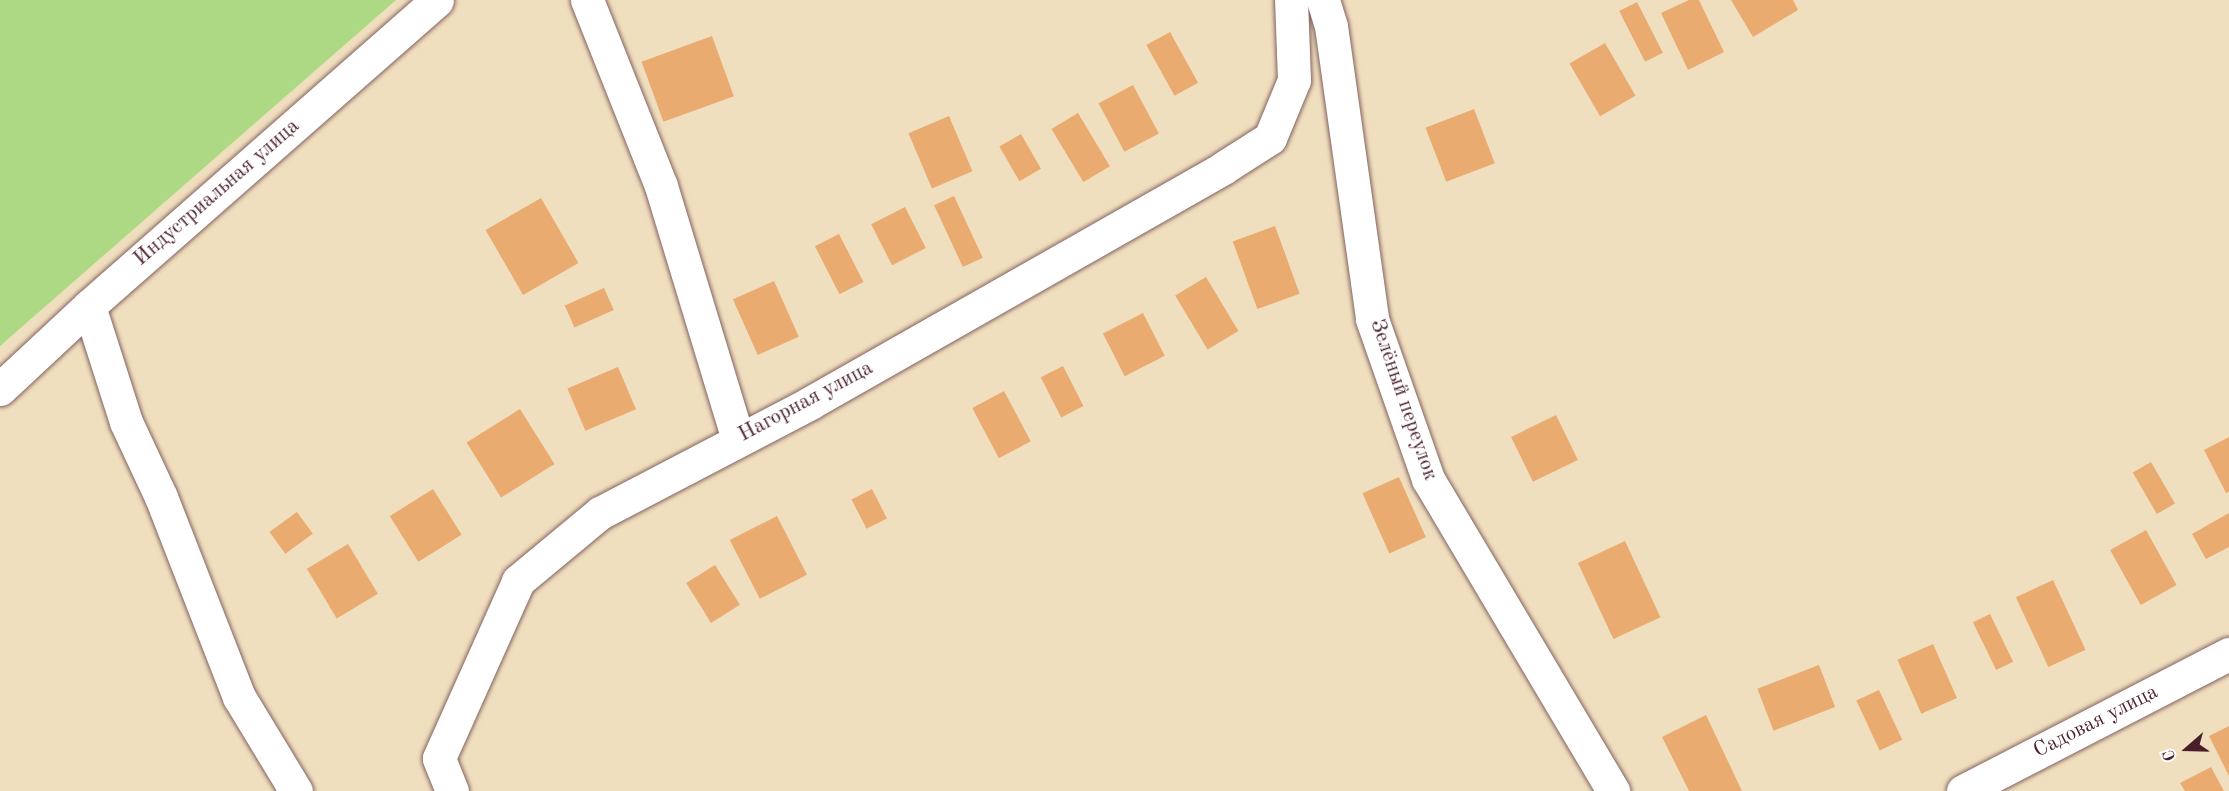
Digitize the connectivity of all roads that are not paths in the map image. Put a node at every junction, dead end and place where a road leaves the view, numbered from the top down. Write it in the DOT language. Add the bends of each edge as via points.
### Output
graph roads {
  1 [pos="437,0"];
  2 [pos="587,0"];
  3 [pos="1291,0"];
  4 [pos="1323,0"];
  5 [pos="89,306"];
  6 [pos="0,389"];
  7 [pos="738,439"];
  8 [pos="2229,654"];
  9 [pos="296,791"];
  10 [pos="452,791"];
  11 [pos="1613,791"];
  12 [pos="1963,791"];
  1 -- 5 [label="street, Индустриальная улица"];
  2 -- 7 [label="street" via="661,186"];
  3 -- 7 [label="street, Нагорная улица" via="1294,80 1270,138 810,403"];
  4 -- 11 [label="street, Зелёный переулок" via="1331,26 1372,319 1428,479"];
  5 -- 6 [label="street, Индустриальная улица"];
  5 -- 9 [label="street" via="126,422 161,497 239,697"];
  7 -- 10 [label="street, Нагорная улица" via="600,513 518,581 439,758"];
  8 -- 12 [label="street, Садовая улица"];
}
